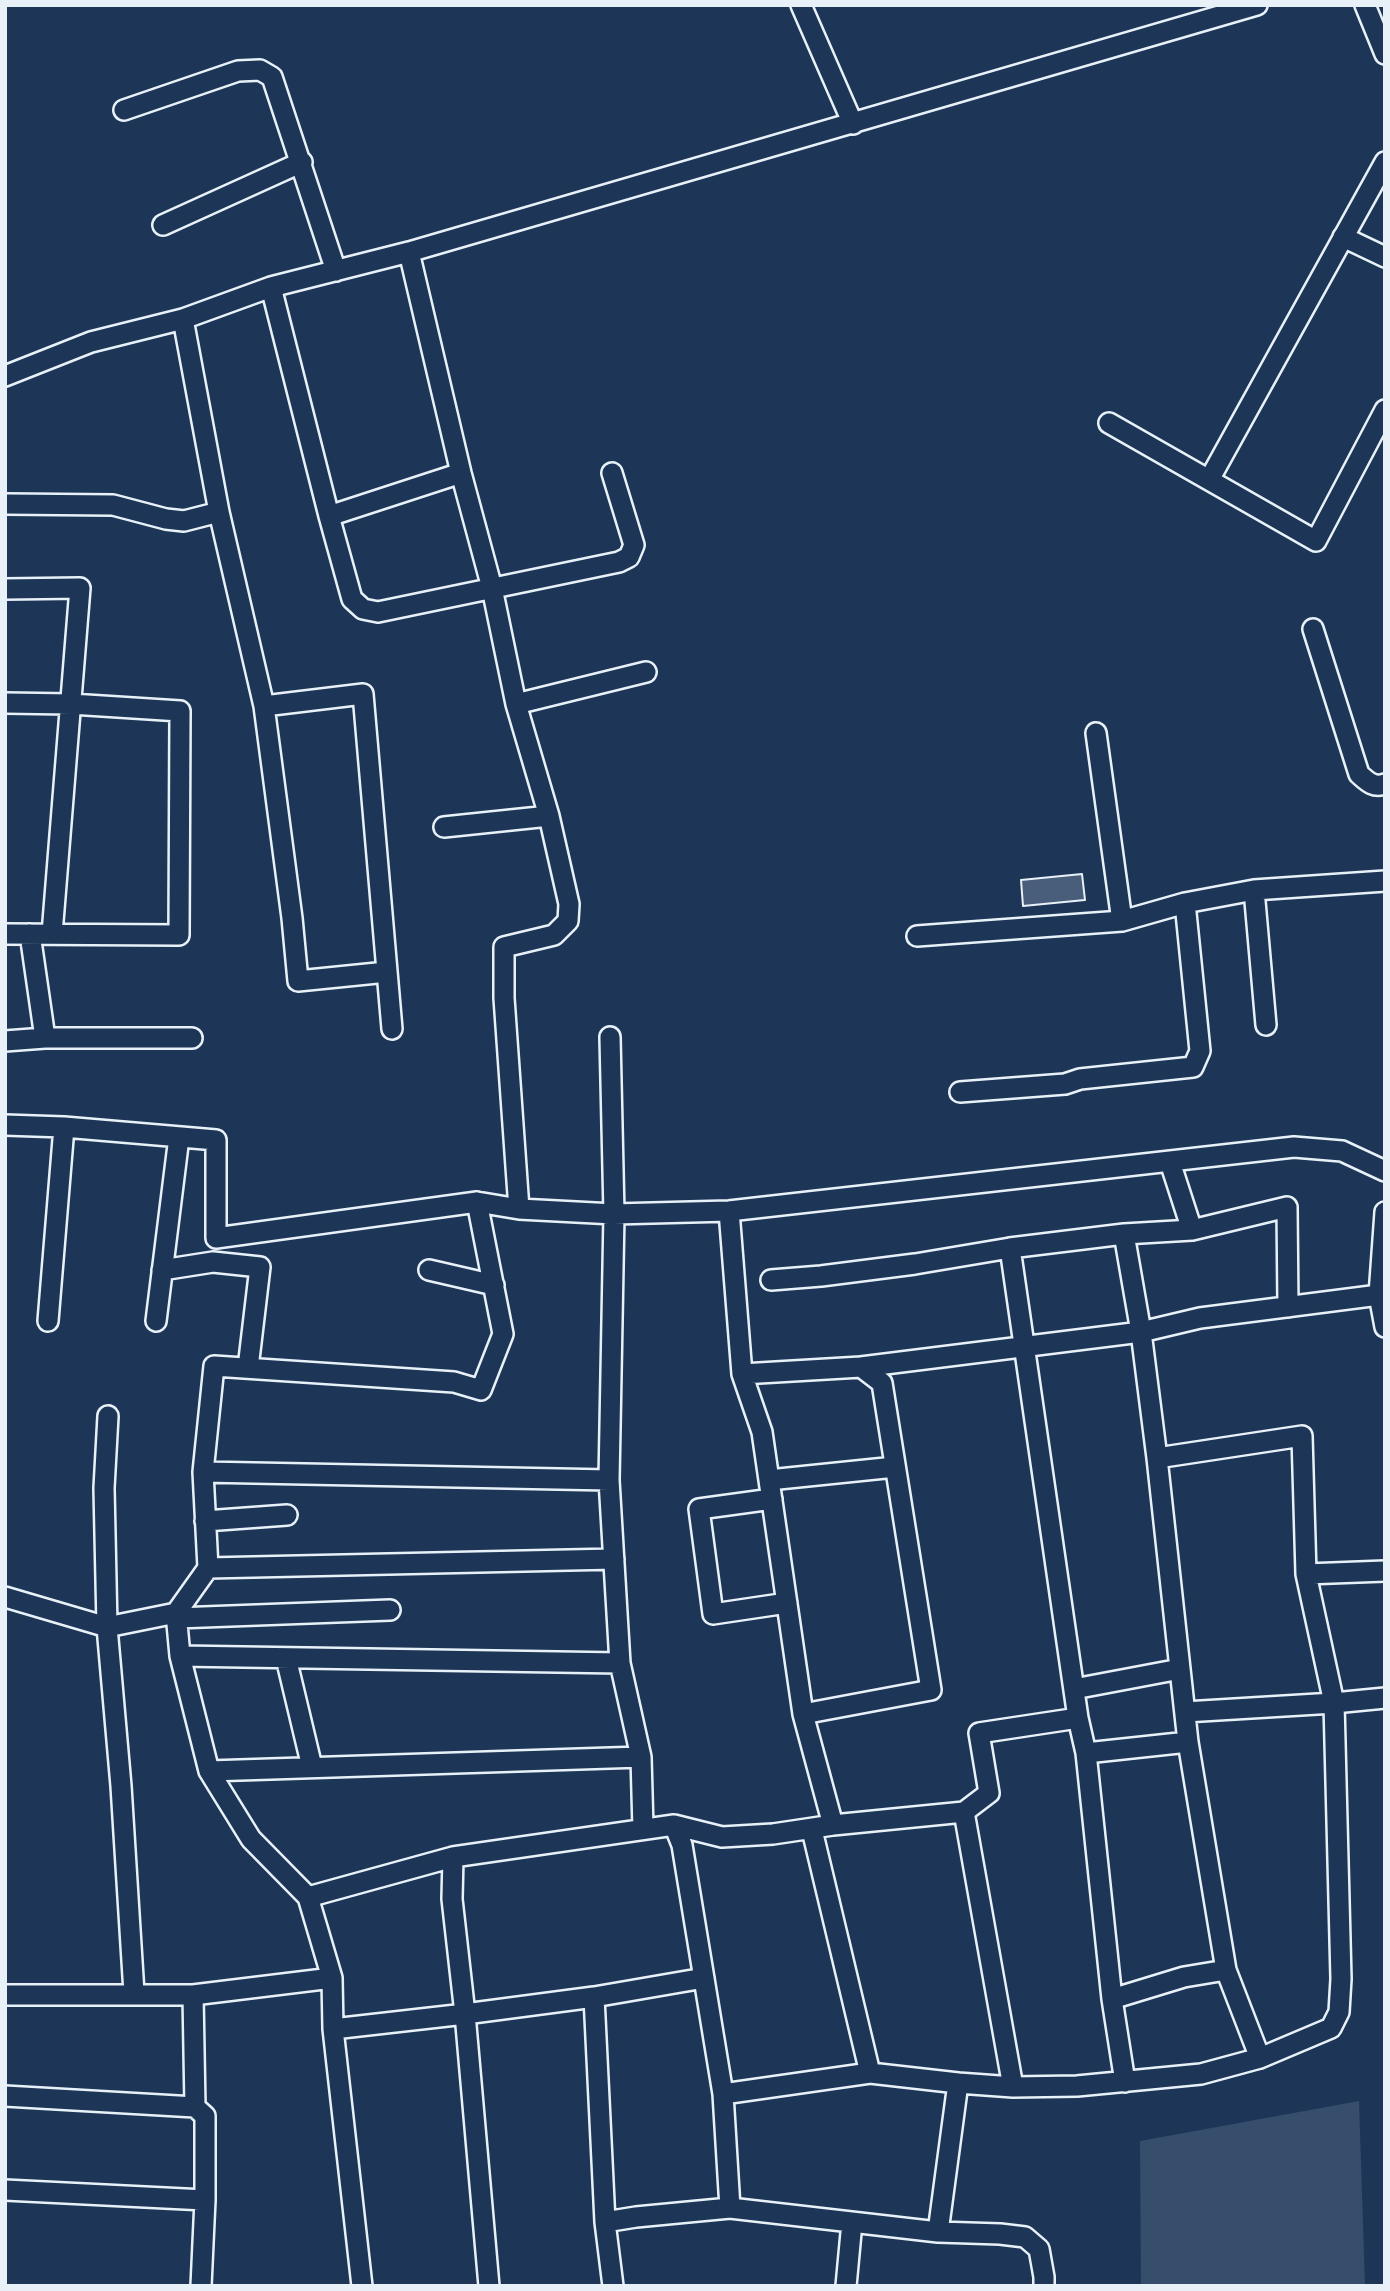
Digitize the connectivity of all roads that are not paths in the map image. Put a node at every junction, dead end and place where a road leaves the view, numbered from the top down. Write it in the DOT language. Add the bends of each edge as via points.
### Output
graph roads {
  1 [pos="801,5"];
  2 [pos="1257,5"];
  3 [pos="1365,5"];
  4 [pos="1385,54"];
  5 [pos="124,110"];
  6 [pos="853,124"];
  7 [pos="302,162"];
  8 [pos="1385,162"];
  9 [pos="163,225"];
  10 [pos="1343,237"];
  11 [pos="409,252"];
  12 [pos="1385,257"];
  13 [pos="336,271"];
  14 [pos="271,287"];
  15 [pos="183,319"];
  16 [pos="5,376"];
  17 [pos="1385,410"];
  18 [pos="1110,423"];
  19 [pos="461,472"];
  20 [pos="612,472"];
  21 [pos="1209,480"];
  22 [pos="5,505"];
  23 [pos="219,512"];
  24 [pos="329,516"];
  25 [pos="492,588"];
  26 [pos="5,589"];
  27 [pos="1313,629"];
  28 [pos="646,673"];
  29 [pos="5,703"];
  30 [pos="71,704"];
  31 [pos="516,704"];
  32 [pos="264,706"];
  33 [pos="1096,733"];
  34 [pos="1385,784"];
  35 [pos="550,816"];
  36 [pos="444,827"];
  37 [pos="1385,881"];
  38 [pos="1254,890"];
  39 [pos="1185,903"];
  40 [pos="1122,921"];
  41 [pos="5,934"];
  42 [pos="30,934"];
  43 [pos="52,934"];
  44 [pos="917,936"];
  45 [pos="387,972"];
  46 [pos="1266,1025"];
  47 [pos="393,1029"];
  48 [pos="610,1037"];
  49 [pos="45,1038"];
  50 [pos="192,1038"];
  51 [pos="5,1041"];
  52 [pos="960,1092"];
  53 [pos="5,1125"];
  54 [pos="64,1128"];
  55 [pos="179,1137"];
  56 [pos="1170,1162"];
  57 [pos="1385,1171"];
  58 [pos="477,1202"];
  59 [pos="519,1209"];
  60 [pos="729,1211"];
  61 [pos="1385,1212"];
  62 [pos="614,1214"];
  63 [pos="1192,1230"];
  64 [pos="1124,1234"];
  65 [pos="1010,1248"];
  66 [pos="162,1270"];
  67 [pos="429,1270"];
  68 [pos="771,1279"];
  69 [pos="494,1285"];
  70 [pos="1379,1296"];
  71 [pos="1288,1307"];
  72 [pos="48,1321"];
  73 [pos="156,1321"];
  74 [pos="1385,1327"];
  75 [pos="1141,1332"];
  76 [pos="1026,1346"];
  77 [pos="861,1367"];
  78 [pos="248,1368"];
  79 [pos="742,1374"];
  80 [pos="108,1416"];
  81 [pos="1157,1458"];
  82 [pos="895,1467"];
  83 [pos="203,1472"];
  84 [pos="609,1480"];
  85 [pos="770,1490"];
  86 [pos="288,1515"];
  87 [pos="205,1521"];
  88 [pos="614,1559"];
  89 [pos="208,1569"];
  90 [pos="1385,1571"];
  91 [pos="1306,1574"];
  92 [pos="5,1597"];
  93 [pos="787,1603"];
  94 [pos="390,1610"];
  95 [pos="177,1616"];
  96 [pos="107,1627"];
  97 [pos="180,1656"];
  98 [pos="286,1658"];
  99 [pos="620,1663"];
  100 [pos="1180,1669"];
  101 [pos="1074,1689"];
  102 [pos="1385,1698"];
  103 [pos="1334,1703"];
  104 [pos="1185,1712"];
  105 [pos="803,1714"];
  106 [pos="1078,1718"];
  107 [pos="1188,1742"];
  108 [pos="1086,1753"];
  109 [pos="641,1757"];
  110 [pos="312,1767"];
  111 [pos="209,1771"];
  112 [pos="964,1812"];
  113 [pos="674,1825"];
  114 [pos="833,1825"];
  115 [pos="643,1829"];
  116 [pos="812,1830"];
  117 [pos="453,1857"];
  118 [pos="308,1897"];
  119 [pos="1226,1970"];
  120 [pos="332,1978"];
  121 [pos="704,1978"];
  122 [pos="134,1993"];
  123 [pos="193,1994"];
  124 [pos="5,1995"];
  125 [pos="594,1997"];
  126 [pos="1112,1998"];
  127 [pos="465,2014"];
  128 [pos="333,2029"];
  129 [pos="1260,2058"];
  130 [pos="870,2073"];
  131 [pos="1125,2082"];
  132 [pos="958,2083"];
  133 [pos="1013,2087"];
  134 [pos="723,2094"];
  135 [pos="5,2096"];
  136 [pos="195,2107"];
  137 [pos="5,2190"];
  138 [pos="205,2200"];
  139 [pos="730,2208"];
  140 [pos="605,2222"];
  141 [pos="852,2222"];
  142 [pos="938,2231"];
  143 [pos="201,2286"];
  144 [pos="362,2286"];
  145 [pos="489,2286"];
  146 [pos="613,2286"];
  147 [pos="846,2286"];
  148 [pos="1044,2286"];
  1 -- 6 [label="street"];
  2 -- 6 [label="street"];
  3 -- 4 [label="street"];
  5 -- 7 [label="street" via="238,71 260,70 272,77"];
  6 -- 11 [label="street"];
  7 -- 9 [label="street"];
  7 -- 13 [label="street"];
  8 -- 10 [label="street"];
  10 -- 12 [label="street"];
  10 -- 21 [label="street"];
  11 -- 13 [label="street"];
  11 -- 19 [label="street"];
  13 -- 14 [label="street"];
  14 -- 15 [label="street"];
  14 -- 24 [label="street"];
  15 -- 16 [label="street" via="91,342"];
  15 -- 23 [label="street"];
  17 -- 21 [label="street" via="1316,541"];
  18 -- 21 [label="street"];
  19 -- 24 [label="street"];
  19 -- 25 [label="street"];
  20 -- 25 [label="street" via="634,545 629,556 619,562"];
  22 -- 23 [label="street" via="113,505 184,521"];
  23 -- 32 [label="street"];
  24 -- 25 [label="street" via="352,599 362,609 378,611"];
  25 -- 31 [label="street"];
  26 -- 30 [label="street" via="80,588"];
  27 -- 34 [label="street" via="1359,774 1370,784"];
  28 -- 31 [label="street"];
  29 -- 30 [label="street"];
  30 -- 43 [label="street"];
  30 -- 43 [label="street" via="180,711 179,935"];
  31 -- 35 [label="street"];
  32 -- 45 [label="street" via="298,981"];
  32 -- 45 [label="street" via="363,694"];
  33 -- 40 [label="street"];
  35 -- 36 [label="street"];
  35 -- 59 [label="street" via="569,904 568,921 554,935 504,947"];
  37 -- 38 [label="street"];
  38 -- 39 [label="street"];
  38 -- 46 [label="street"];
  39 -- 40 [label="street"];
  39 -- 52 [label="street" via="1200,1051 1193,1067"];
  40 -- 44 [label="street"];
  41 -- 42 [label="street"];
  42 -- 43 [label="street"];
  42 -- 49 [label="street"];
  45 -- 47 [label="street"];
  48 -- 62 [label="street"];
  49 -- 50 [label="street"];
  49 -- 51 [label="street"];
  53 -- 54 [label="street"];
  54 -- 55 [label="street"];
  54 -- 72 [label="street"];
  55 -- 58 [label="street" via="216,1140 216,1238"];
  55 -- 66 [label="street"];
  56 -- 57 [label="street" via="1294,1147 1342,1151"];
  56 -- 60 [label="street"];
  56 -- 63 [label="street"];
  58 -- 59 [label="street"];
  58 -- 69 [label="street"];
  59 -- 62 [label="street"];
  60 -- 62 [label="street"];
  60 -- 79 [label="street"];
  61 -- 70 [label="street"];
  62 -- 84 [label="street"];
  63 -- 64 [label="street"];
  63 -- 71 [label="street" via="1287,1207"];
  64 -- 65 [label="street"];
  64 -- 75 [label="street"];
  65 -- 68 [label="street" via="915,1264"];
  65 -- 76 [label="street"];
  66 -- 73 [label="street"];
  66 -- 78 [label="street" via="213,1262 260,1267"];
  67 -- 69 [label="street"];
  69 -- 78 [label="street" via="503,1334 481,1390 454,1382"];
  70 -- 71 [label="street"];
  70 -- 74 [label="street"];
  71 -- 75 [label="street" via="1200,1318"];
  75 -- 76 [label="street"];
  75 -- 81 [label="street"];
  76 -- 77 [label="street"];
  76 -- 101 [label="street"];
  77 -- 79 [label="street"];
  77 -- 82 [label="street" via="882,1383"];
  78 -- 83 [label="street" via="214,1366"];
  79 -- 85 [label="street" via="762,1432"];
  80 -- 96 [label="street" via="104,1488"];
  81 -- 91 [label="street" via="1302,1436"];
  81 -- 100 [label="street"];
  82 -- 85 [label="street"];
  82 -- 105 [label="street" via="931,1690"];
  83 -- 84 [label="street"];
  83 -- 87 [label="street"];
  84 -- 88 [label="street"];
  85 -- 93 [label="street"];
  85 -- 93 [label="street" via="699,1509 713,1614"];
  86 -- 87 [label="street"];
  87 -- 89 [label="street"];
  88 -- 89 [label="street"];
  88 -- 99 [label="street"];
  89 -- 95 [label="street"];
  90 -- 91 [label="street"];
  91 -- 103 [label="street"];
  92 -- 96 [label="street"];
  93 -- 105 [label="street"];
  94 -- 95 [label="street"];
  95 -- 96 [label="street"];
  95 -- 97 [label="street"];
  96 -- 122 [label="street"];
  97 -- 98 [label="street"];
  97 -- 111 [label="street"];
  98 -- 99 [label="street"];
  98 -- 110 [label="street"];
  99 -- 109 [label="street"];
  100 -- 101 [label="street"];
  100 -- 104 [label="street"];
  101 -- 106 [label="street"];
  102 -- 103 [label="street"];
  103 -- 104 [label="street"];
  103 -- 129 [label="street" via="1339,2012 1331,2028"];
  104 -- 107 [label="street"];
  105 -- 114 [label="street"];
  106 -- 108 [label="street"];
  106 -- 112 [label="street" via="979,1733 989,1793"];
  107 -- 108 [label="street"];
  107 -- 119 [label="street"];
  108 -- 126 [label="street"];
  109 -- 110 [label="street"];
  109 -- 115 [label="street"];
  110 -- 111 [label="street"];
  111 -- 118 [label="street" via="251,1839"];
  112 -- 114 [label="street"];
  112 -- 133 [label="street"];
  113 -- 115 [label="street"];
  113 -- 116 [label="street" via="722,1837"];
  113 -- 121 [label="street" via="682,1845"];
  114 -- 116 [label="street"];
  115 -- 117 [label="street"];
  116 -- 130 [label="street"];
  117 -- 118 [label="street"];
  117 -- 127 [label="street" via="452,1899"];
  118 -- 120 [label="street"];
  119 -- 126 [label="street"];
  119 -- 129 [label="street"];
  120 -- 123 [label="street"];
  120 -- 128 [label="street"];
  121 -- 125 [label="street"];
  121 -- 134 [label="street"];
  122 -- 123 [label="street"];
  122 -- 124 [label="street"];
  123 -- 136 [label="street"];
  125 -- 127 [label="street"];
  125 -- 140 [label="street"];
  126 -- 131 [label="street"];
  127 -- 128 [label="street"];
  127 -- 145 [label="street"];
  128 -- 144 [label="street"];
  129 -- 131 [label="street" via="1201,2074"];
  130 -- 132 [label="street"];
  130 -- 134 [label="street"];
  131 -- 133 [label="street"];
  132 -- 133 [label="street"];
  132 -- 142 [label="street"];
  134 -- 139 [label="street"];
  135 -- 136 [label="street"];
  136 -- 138 [label="street" via="205,2116"];
  137 -- 138 [label="street"];
  138 -- 143 [label="street"];
  139 -- 140 [label="street"];
  139 -- 141 [label="street"];
  140 -- 146 [label="street"];
  141 -- 142 [label="street"];
  141 -- 147 [label="street"];
  142 -- 148 [label="street" via="1025,2237 1040,2249"];
}
